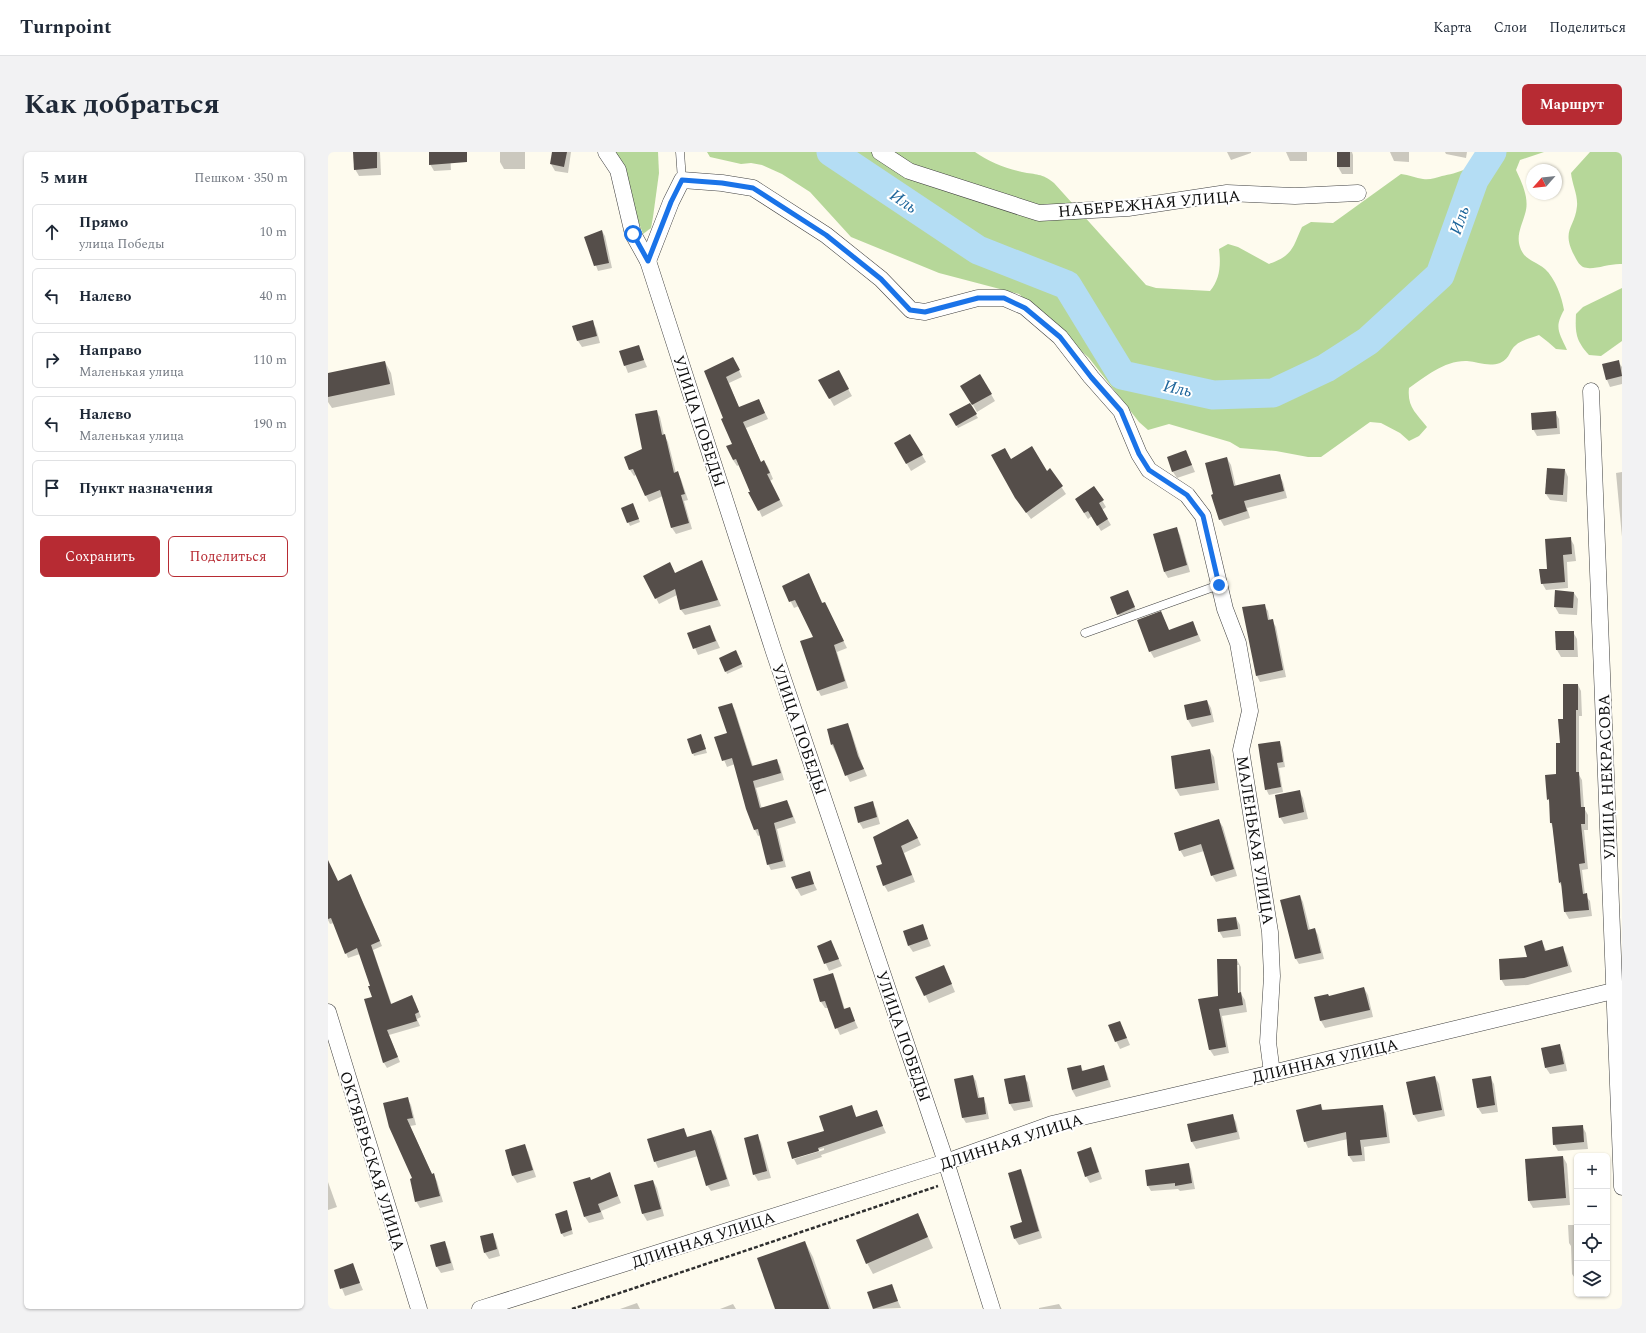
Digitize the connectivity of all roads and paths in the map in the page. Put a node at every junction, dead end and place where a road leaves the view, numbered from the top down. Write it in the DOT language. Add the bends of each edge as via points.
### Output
graph roads {
  1 [pos="606,152"];
  2 [pos="680,152"];
  3 [pos="880,152"];
  4 [pos="682,180"];
  5 [pos="1358,193"];
  6 [pos="648,261"];
  7 [pos="1590,391"];
  8 [pos="1219,585"];
  9 [pos="1085,633"];
  10 [pos="1618,991"];
  11 [pos="328,1012"];
  12 [pos="1272,1073"];
  13 [pos="946,1162"];
  14 [pos="952,1181"];
  15 [pos="1622,1187"];
  16 [pos="419,1309"];
  17 [pos="480,1309"];
  18 [pos="572,1309"];
  19 [pos="992,1309"];
  1 -- 6 [label="street, УЛИЦА ПОБЕДЫ" via="618,170 633,234"];
  2 -- 4 [label="lane"];
  3 -- 5 [label="street, НАБЕРЕЖНАЯ УЛИЦА" via="909,171 1039,213 1128,208 1226,193 1295,196"];
  4 -- 6 [label="street"];
  4 -- 8 [label="street, МАЛЕНЬКАЯ УЛИЦА" via="753,188 826,235 881,279 910,310 925,312 978,298 1004,298 1025,308 1060,337 1121,411 1139,454 1149,470 1187,495 1203,516"];
  6 -- 13 [label="street, УЛИЦА ПОБЕДЫ" via="774,652"];
  7 -- 10 [label="street, УЛИЦА НЕКРАСОВА"];
  8 -- 9 [label="lane"];
  8 -- 12 [label="street, МАЛЕНЬКАЯ УЛИЦА" via="1238,643 1250,711 1241,750 1270,932 1272,976 1268,1042"];
  10 -- 12 [label="street, ДЛИННАЯ УЛИЦА"];
  10 -- 15 [label="street, УЛИЦА НЕКРАСОВА"];
  11 -- 16 [label="street, ОКТЯБРЬСКАЯ УЛИЦА"];
  12 -- 13 [label="street, ДЛИННАЯ УЛИЦА" via="1052,1124"];
  13 -- 14 [label="street, УЛИЦА ПОБЕДЫ"];
  13 -- 17 [label="street, ДЛИННАЯ УЛИЦА"];
  14 -- 18 [label="path"];
  14 -- 19 [label="street, УЛИЦА ПОБЕДЫ"];
}
